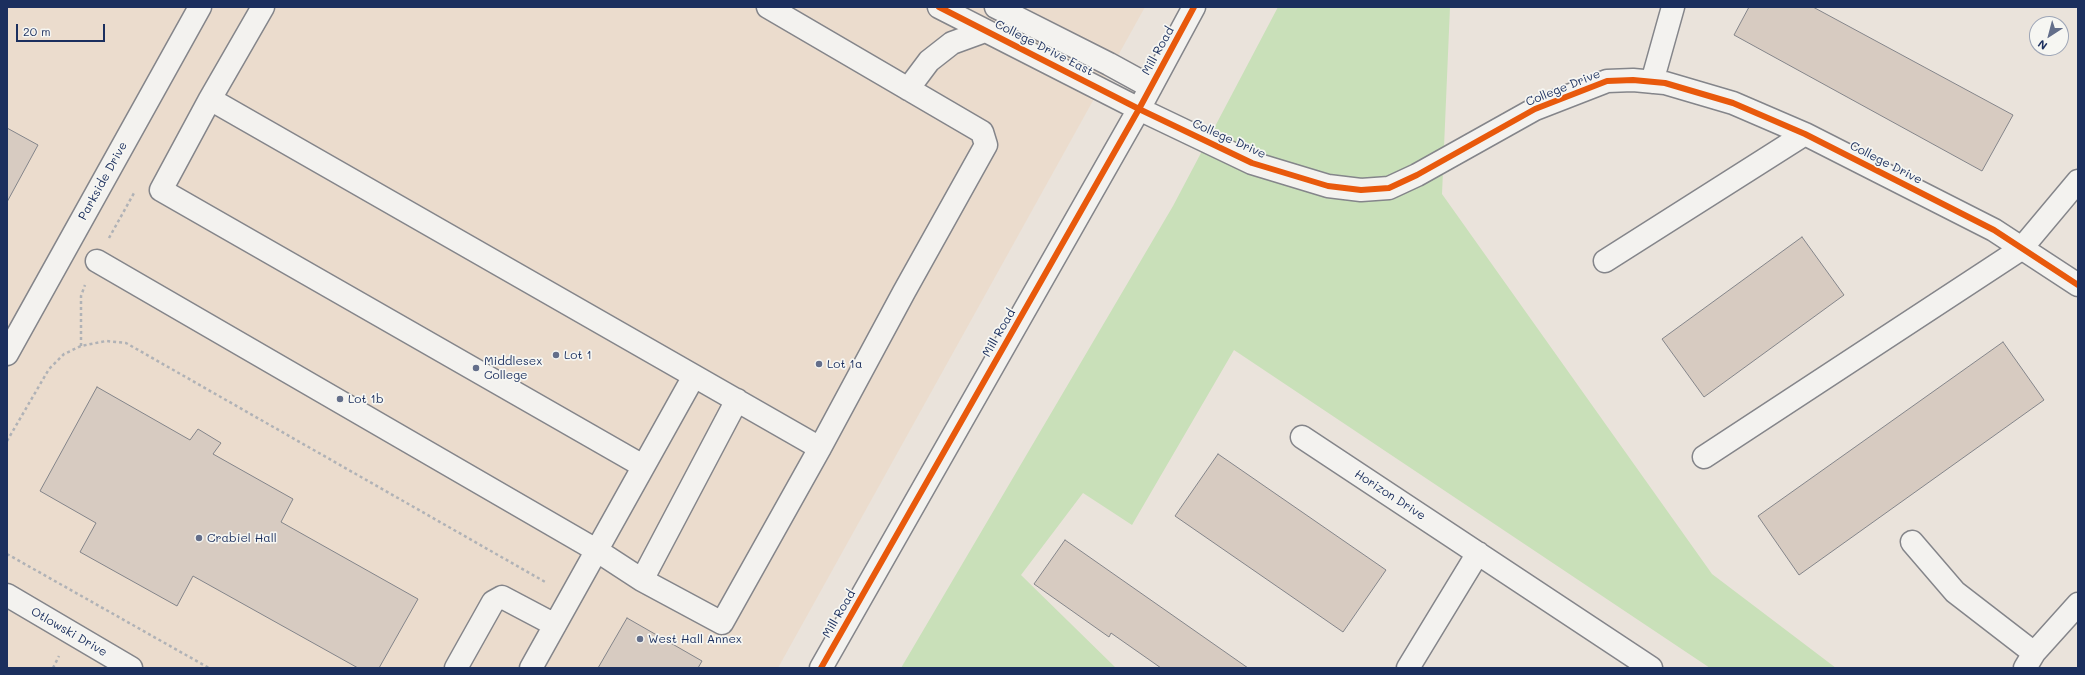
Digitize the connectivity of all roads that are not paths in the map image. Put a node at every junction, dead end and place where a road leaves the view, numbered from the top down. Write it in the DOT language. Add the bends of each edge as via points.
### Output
graph roads {
  1 [pos="200,7"];
  2 [pos="263,7"];
  3 [pos="768,7"];
  4 [pos="939,7"];
  5 [pos="996,7"];
  6 [pos="1194,7"];
  7 [pos="1673,7"];
  8 [pos="985,30"];
  9 [pos="1652,82"];
  10 [pos="1151,87"];
  11 [pos="908,89"];
  12 [pos="210,99"];
  13 [pos="1139,109"];
  14 [pos="1805,134"];
  15 [pos="2078,181"];
  16 [pos="2022,249"];
  17 [pos="97,261"];
  18 [pos="1605,262"];
  19 [pos="2078,285"];
  20 [pos="7,354"];
  21 [pos="694,376"];
  22 [pos="737,400"];
  23 [pos="1302,437"];
  24 [pos="820,448"];
  25 [pos="1704,457"];
  26 [pos="643,466"];
  27 [pos="1912,542"];
  28 [pos="596,550"];
  29 [pos="1478,553"];
  30 [pos="642,580"];
  31 [pos="7,595"];
  32 [pos="2078,604"];
  33 [pos="555,625"];
  34 [pos="2030,661"];
  35 [pos="122,666"];
  36 [pos="456,668"];
  37 [pos="531,668"];
  38 [pos="821,668"];
  39 [pos="1408,668"];
  40 [pos="1651,668"];
  1 -- 20 [label="street, Parkside Drive"];
  2 -- 12 [label="street"];
  3 -- 11 [label="street"];
  4 -- 8 [label="street, College Drive East"];
  5 -- 10 [label="street, College Drive East"];
  6 -- 10 [label="street, Mill Road"];
  7 -- 9 [label="street"];
  8 -- 11 [label="street" via="952,43 929,61"];
  8 -- 13 [label="street, College Drive East"];
  9 -- 13 [label="street, College Drive" via="1607,82 1535,109 1418,175 1389,188 1361,190 1328,186 1252,163"];
  9 -- 14 [label="street, College Drive" via="1733,103"];
  10 -- 13 [label="street, Mill Road"];
  11 -- 24 [label="street" via="982,132 986,144"];
  12 -- 21 [label="street"];
  12 -- 26 [label="street" via="160,190"];
  13 -- 38 [label="street, Mill Road"];
  14 -- 16 [label="street, College Drive" via="1994,230"];
  14 -- 18 [label="street"];
  15 -- 16 [label="street"];
  16 -- 19 [label="street, College Drive"];
  16 -- 25 [label="street"];
  17 -- 28 [label="street"];
  21 -- 22 [label="street"];
  21 -- 26 [label="street"];
  22 -- 24 [label="street"];
  22 -- 30 [label="street"];
  23 -- 29 [label="street, Horizon Drive"];
  24 -- 30 [label="street" via="722,623"];
  26 -- 28 [label="street"];
  27 -- 34 [label="street" via="1955,592"];
  28 -- 30 [label="street"];
  28 -- 33 [label="street"];
  29 -- 39 [label="street"];
  29 -- 40 [label="street, Horizon Drive"];
  31 -- 35 [label="street, Otlowski Drive"];
  32 -- 34 [label="street"];
  33 -- 36 [label="street" via="502,597 493,602"];
  33 -- 37 [label="street"];
}
